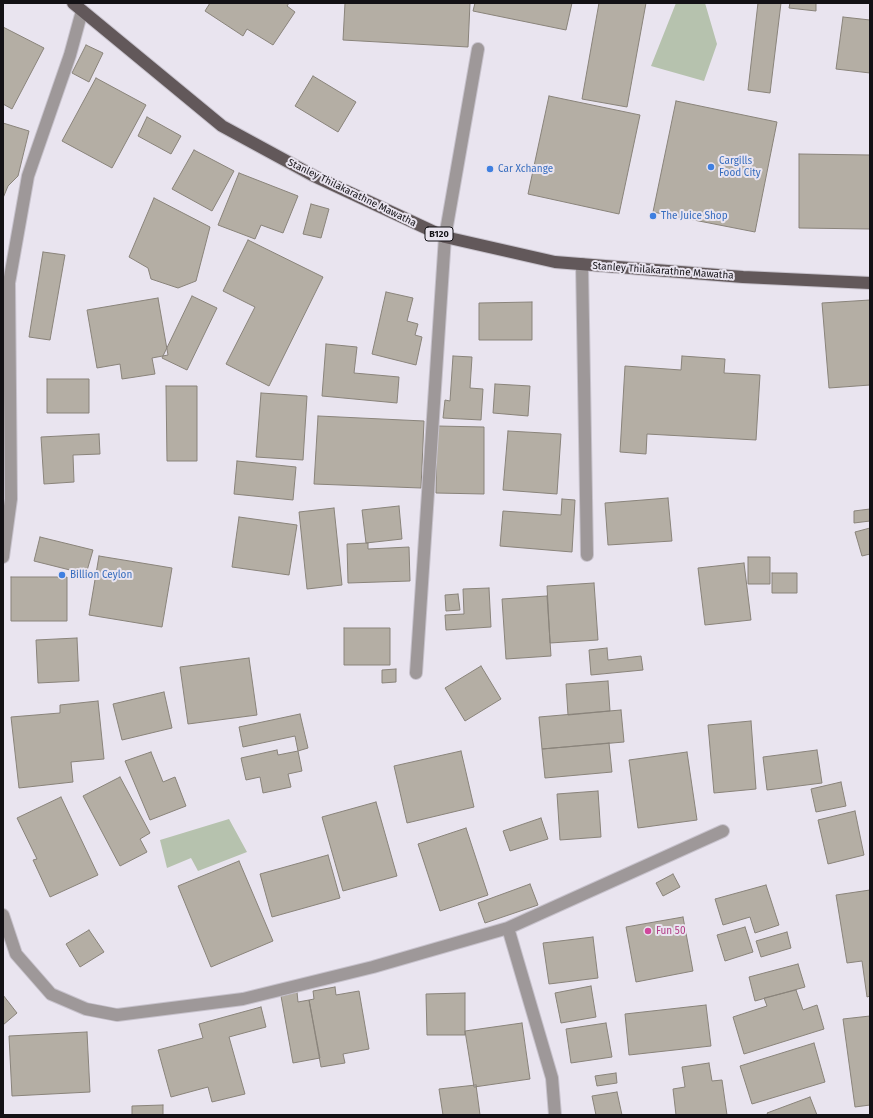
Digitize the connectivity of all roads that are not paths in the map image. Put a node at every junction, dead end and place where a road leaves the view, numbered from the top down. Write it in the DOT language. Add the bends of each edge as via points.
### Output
graph roads {
  1 [pos="78,7"];
  2 [pos="478,49"];
  3 [pos="445,237"];
  4 [pos="582,264"];
  5 [pos="870,283"];
  6 [pos="587,555"];
  7 [pos="3,557"];
  8 [pos="416,673"];
  9 [pos="723,831"];
  10 [pos="3,915"];
  11 [pos="508,928"];
  12 [pos="555,1115"];
  1 -- 3 [label="main road, Stanley Thilakarathne Mawatha / B120" via="222,126 314,176"];
  1 -- 7 [label="street" via="70,55 28,176 9,283 11,499"];
  2 -- 3 [label="street"];
  3 -- 4 [label="main road, Stanley Thilakarathne Mawatha / B120" via="555,262"];
  3 -- 8 [label="street"];
  4 -- 5 [label="main road, Stanley Thilakarathne Mawatha / B120" via="743,277"];
  4 -- 6 [label="street"];
  9 -- 11 [label="street"];
  10 -- 11 [label="street" via="16,954 51,994 86,1009 117,1015 242,999 373,967"];
  11 -- 12 [label="street" via="552,1078"];
}
